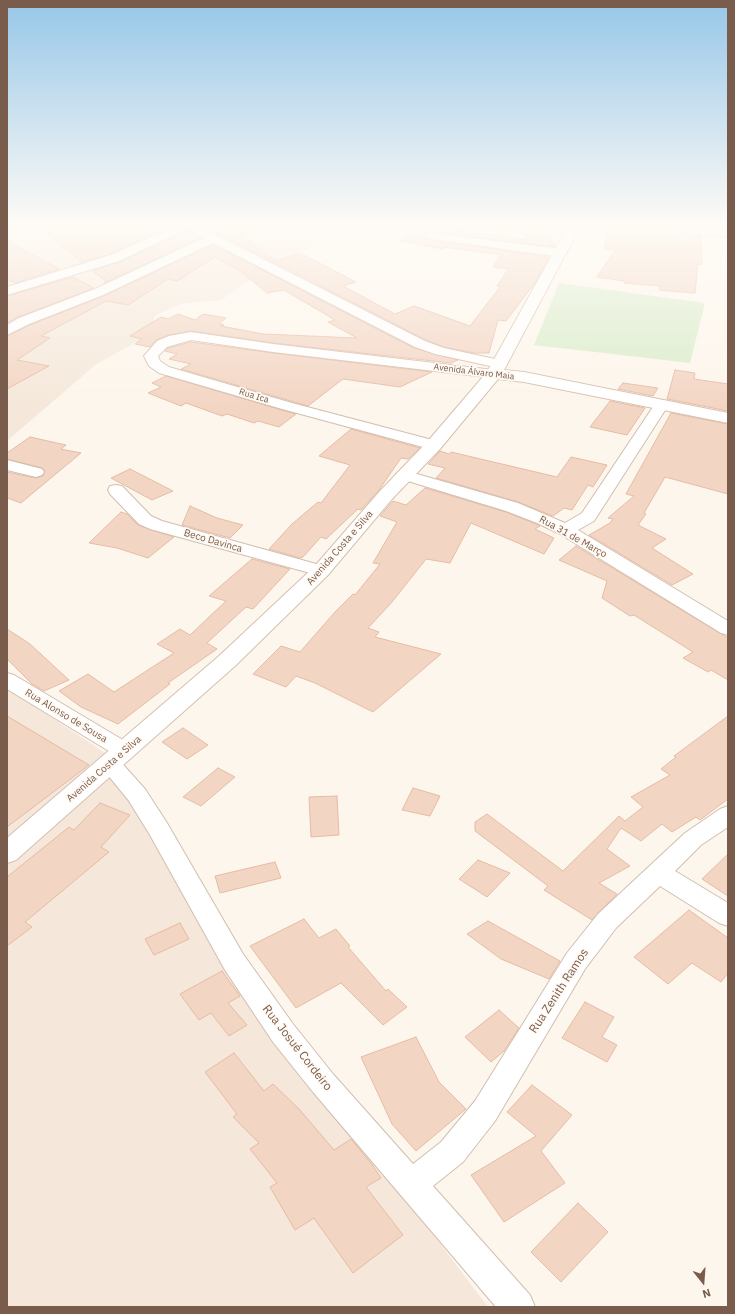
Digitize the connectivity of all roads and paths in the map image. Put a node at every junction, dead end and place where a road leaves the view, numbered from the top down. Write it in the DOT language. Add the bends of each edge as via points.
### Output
graph roads {
  1 [pos="29,284"];
  2 [pos="115,284"];
  3 [pos="304,284"];
  4 [pos="541,284"];
  5 [pos="7,291"];
  6 [pos="7,331"];
  7 [pos="218,340"];
  8 [pos="497,369"];
  9 [pos="662,404"];
  10 [pos="728,418"];
  11 [pos="434,445"];
  12 [pos="7,465"];
  13 [pos="36,472"];
  14 [pos="404,475"];
  15 [pos="116,490"];
  16 [pos="566,530"];
  17 [pos="321,571"];
  18 [pos="728,629"];
  19 [pos="7,680"];
  20 [pos="118,758"];
  21 [pos="728,815"];
  22 [pos="7,852"];
  23 [pos="659,873"];
  24 [pos="728,916"];
  25 [pos="412,1184"];
  26 [pos="518,1307"];
  1 -- 5 [label="street"];
  2 -- 6 [label="street" via="24,321"];
  3 -- 8 [label="street" via="420,344"];
  4 -- 8 [label="street, Avenida Costa e Silva"];
  7 -- 8 [label="street, Avenida Álvaro Maia" via="273,348"];
  7 -- 11 [label="street, Rua Ica" via="191,336 174,339 162,344 151,356 154,363 164,370"];
  8 -- 9 [label="street, Avenida Álvaro Maia" via="524,377"];
  8 -- 11 [label="street, Avenida Costa e Silva"];
  9 -- 10 [label="street, Avenida Álvaro Maia"];
  9 -- 16 [label="street" via="588,517"];
  11 -- 14 [label="street, Avenida Costa e Silva"];
  12 -- 13 [label="street"];
  14 -- 16 [label="street, Rua 31 de Março" via="512,508"];
  14 -- 17 [label="street, Avenida Costa e Silva"];
  15 -- 17 [label="street, Beco Davinca" via="136,512 156,526"];
  16 -- 18 [label="street, Rua 31 de Março"];
  17 -- 20 [label="street, Avenida Costa e Silva" via="227,661"];
  19 -- 20 [label="street, Rua Alonso de Sousa"];
  20 -- 22 [label="street, Avenida Costa e Silva"];
  20 -- 25 [label="street, Rua Josué Cordeiro" via="234,962 283,1033 323,1083"];
  21 -- 23 [label="street, Rua Zenith Ramos" via="693,839"];
  23 -- 24 [label="street"];
  23 -- 25 [label="street, Rua Zenith Ramos" via="607,921 576,961 485,1111 452,1152"];
  25 -- 26 [label="street, Rua Josué Cordeiro"];
}
